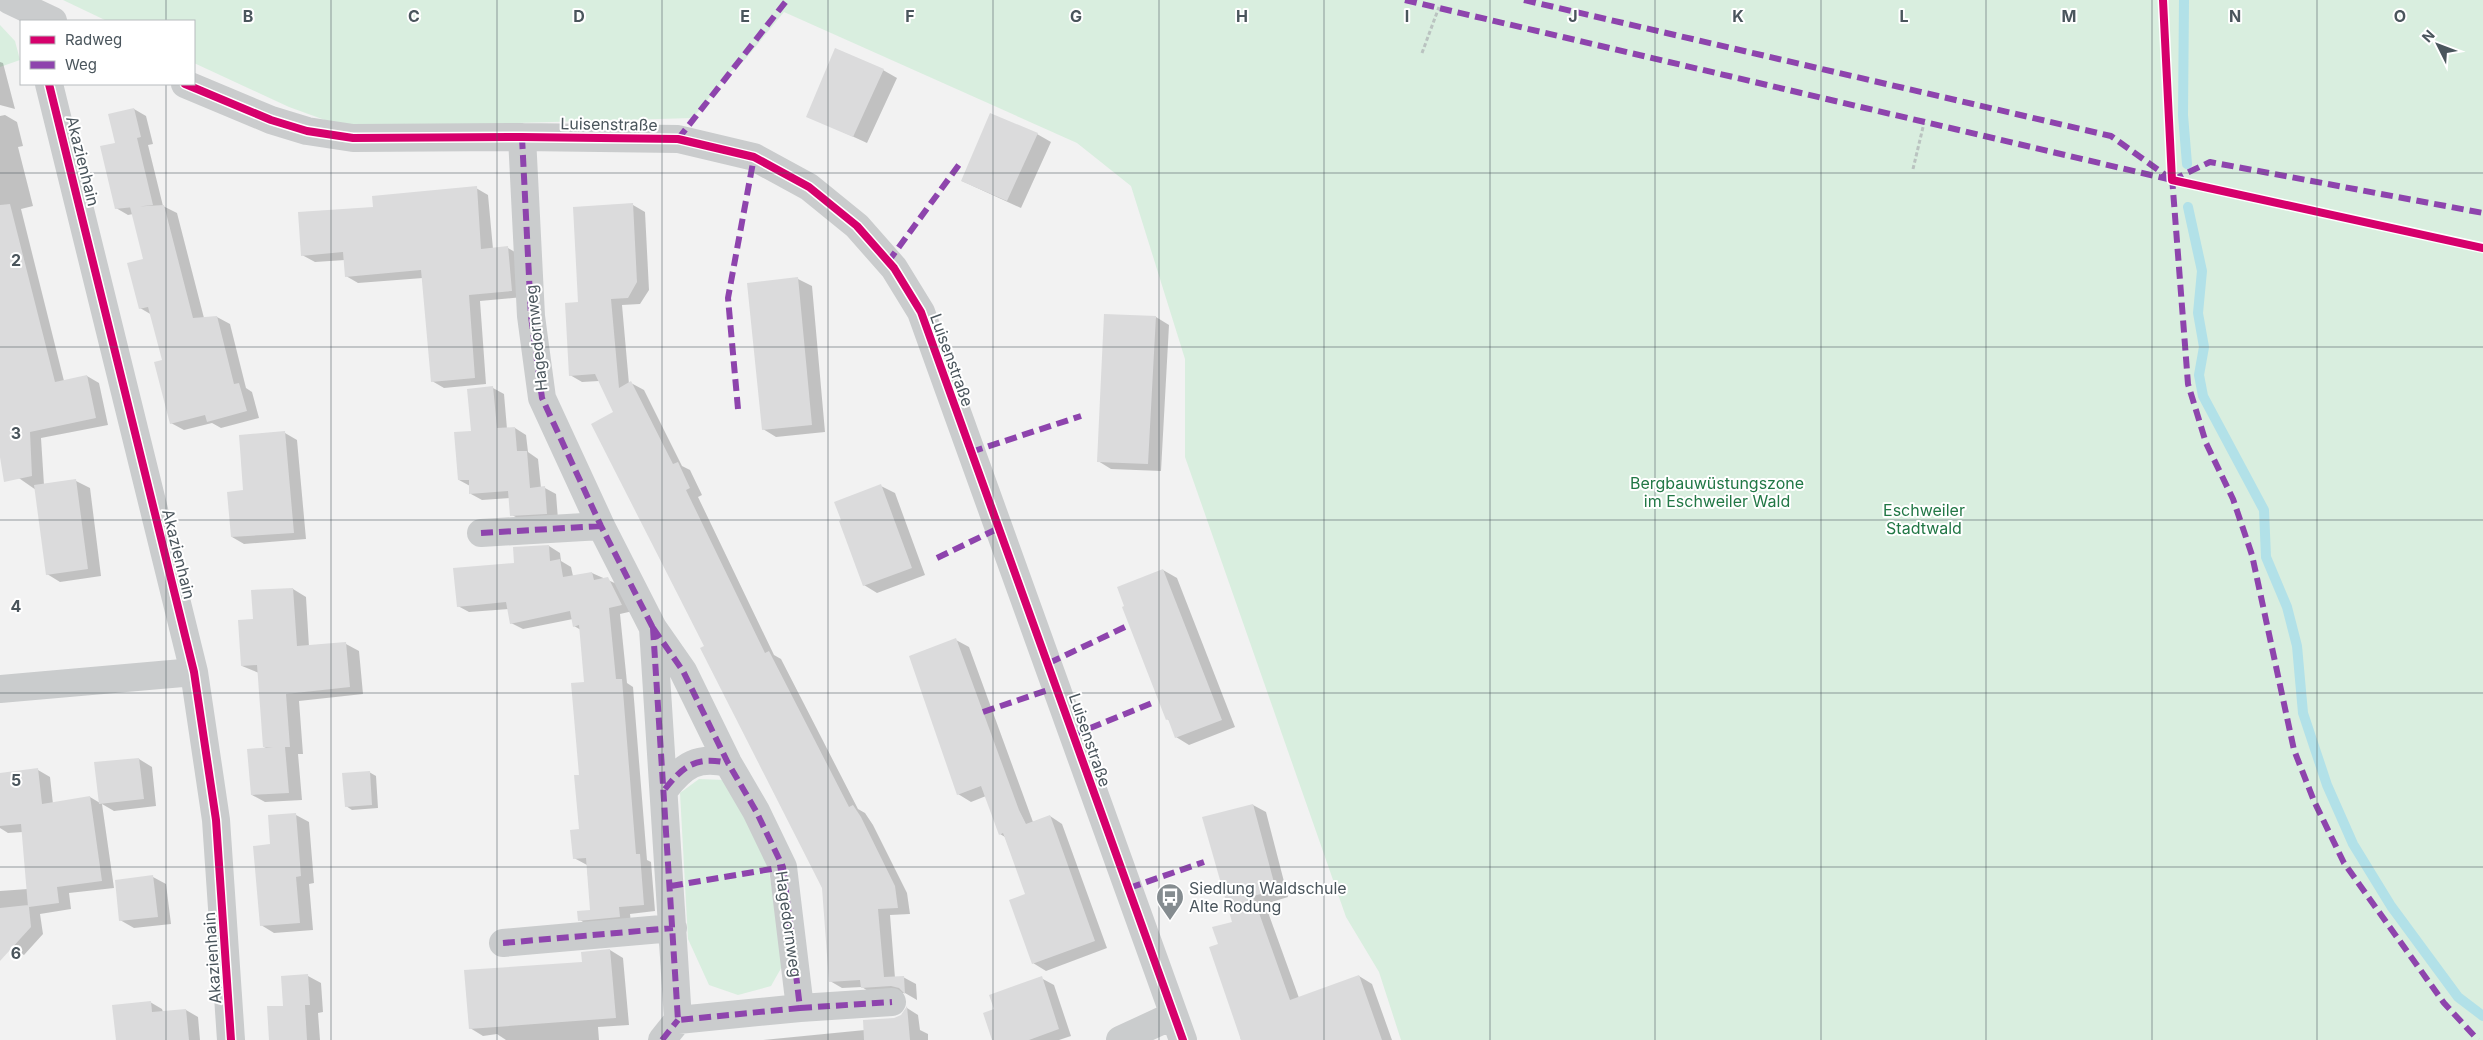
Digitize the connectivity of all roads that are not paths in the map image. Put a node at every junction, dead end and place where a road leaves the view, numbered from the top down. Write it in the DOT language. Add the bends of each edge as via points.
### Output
graph roads {
  1 [pos="9,0"];
  2 [pos="46,19"];
  3 [pos="49,85"];
  4 [pos="187,85"];
  5 [pos="522,137"];
  6 [pos="601,526"];
  7 [pos="481,533"];
  8 [pos="653,628"];
  9 [pos="194,672"];
  10 [pos="0,689"];
  11 [pos="728,763"];
  12 [pos="665,790"];
  13 [pos="673,928"];
  14 [pos="503,943"];
  15 [pos="892,1002"];
  16 [pos="800,1008"];
  17 [pos="1174,1015"];
  18 [pos="670,1030"];
  19 [pos="231,1040"];
  20 [pos="1120,1040"];
  21 [pos="1183,1040"];
  1 -- 2 [label="street"];
  3 -- 9 [label="street, Akazienhain"];
  4 -- 5 [label="street, Luisenstraße" via="271,120 316,133 353,138"];
  5 -- 6 [label="street, Hagedornweg" via="531,316 542,398"];
  5 -- 17 [label="street, Luisenstraße" via="678,139 754,157 809,187 857,226 894,268 921,312"];
  6 -- 7 [label="street"];
  6 -- 8 [label="street, Hagedornweg"];
  8 -- 11 [label="street, Hagedornweg" via="683,672"];
  8 -- 12 [label="street, Hagedornweg"];
  9 -- 10 [label="street"];
  9 -- 19 [label="street, Akazienhain" via="216,820"];
  11 -- 12 [label="street" via="715,760 695,762 678,772"];
  11 -- 16 [label="street, Hagedornweg" via="783,867"];
  12 -- 13 [label="street, Hagedornweg"];
  13 -- 14 [label="street"];
  13 -- 18 [label="street, Hagedornweg"];
  15 -- 16 [label="street, Hagedornweg"];
  16 -- 18 [label="street, Hagedornweg"];
  17 -- 20 [label="street"];
  17 -- 21 [label="street, Luisenstraße"];
}
